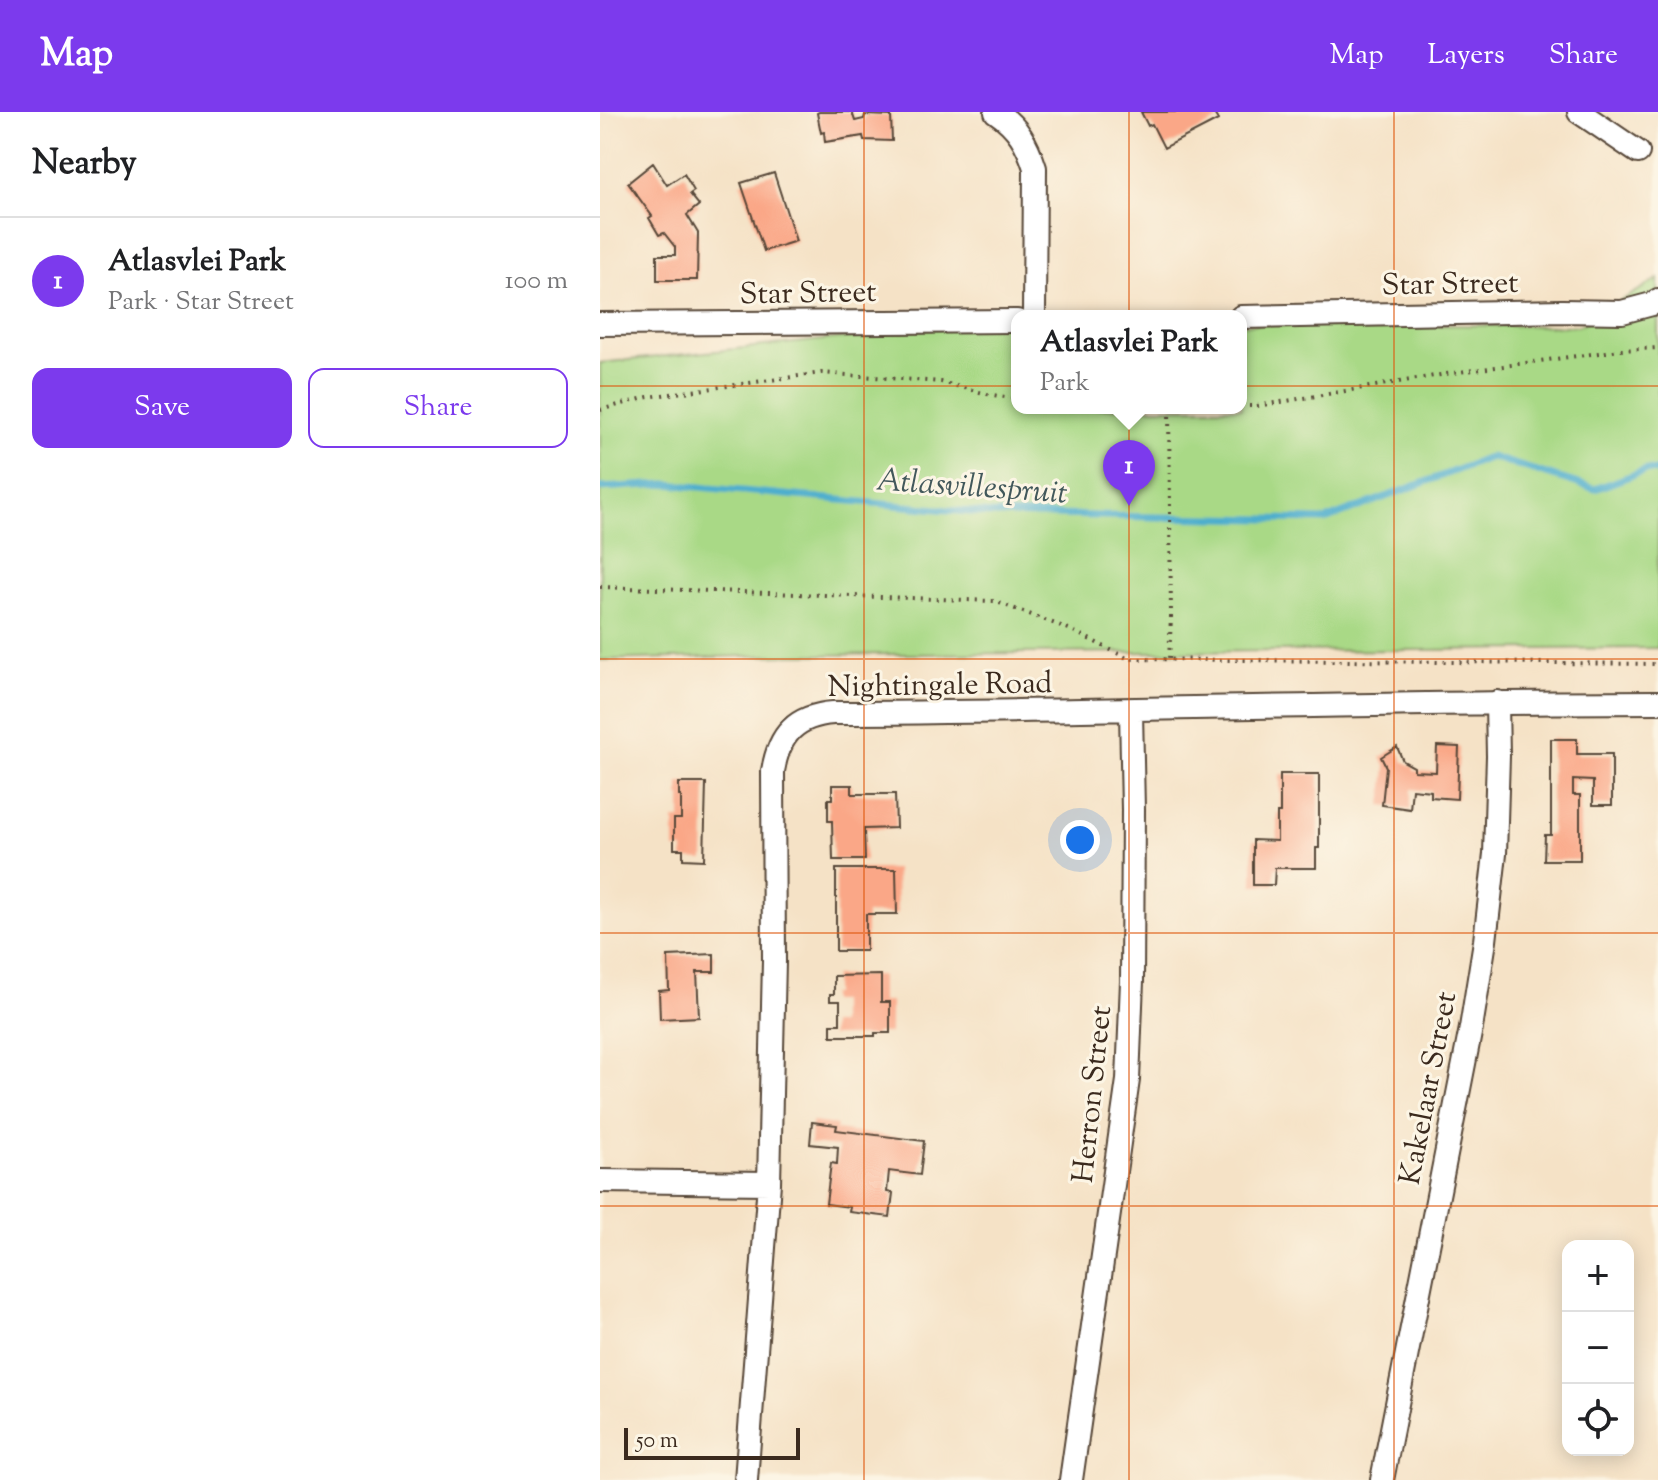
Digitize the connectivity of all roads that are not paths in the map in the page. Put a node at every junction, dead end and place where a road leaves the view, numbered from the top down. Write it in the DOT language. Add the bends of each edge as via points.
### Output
graph roads {
  1 [pos="996,112"];
  2 [pos="1579,112"];
  3 [pos="1638,152"];
  4 [pos="1658,300"];
  5 [pos="1034,310"];
  6 [pos="1247,317"];
  7 [pos="1011,321"];
  8 [pos="600,324"];
  9 [pos="1497,702"];
  10 [pos="1658,702"];
  11 [pos="1131,711"];
  12 [pos="600,1181"];
  13 [pos="769,1183"];
  14 [pos="746,1480"];
  15 [pos="1071,1480"];
  16 [pos="1382,1480"];
  1 -- 5 [label="street" via="1017,131 1035,168"];
  2 -- 3 [label="street"];
  4 -- 6 [label="street, Star Street" via="1622,312"];
  7 -- 8 [label="street, Star Street"];
  9 -- 10 [label="street, Nightingale Road"];
  9 -- 11 [label="street, Nightingale Road"];
  9 -- 16 [label="street, Kakelaar Street" via="1495,854 1485,941"];
  11 -- 13 [label="street, Nightingale Road" via="824,714 795,726 781,741 773,771"];
  11 -- 15 [label="street, Herron Street" via="1128,1080"];
  12 -- 13 [label="street"];
  13 -- 14 [label="street, Nightingale Road"];
}
